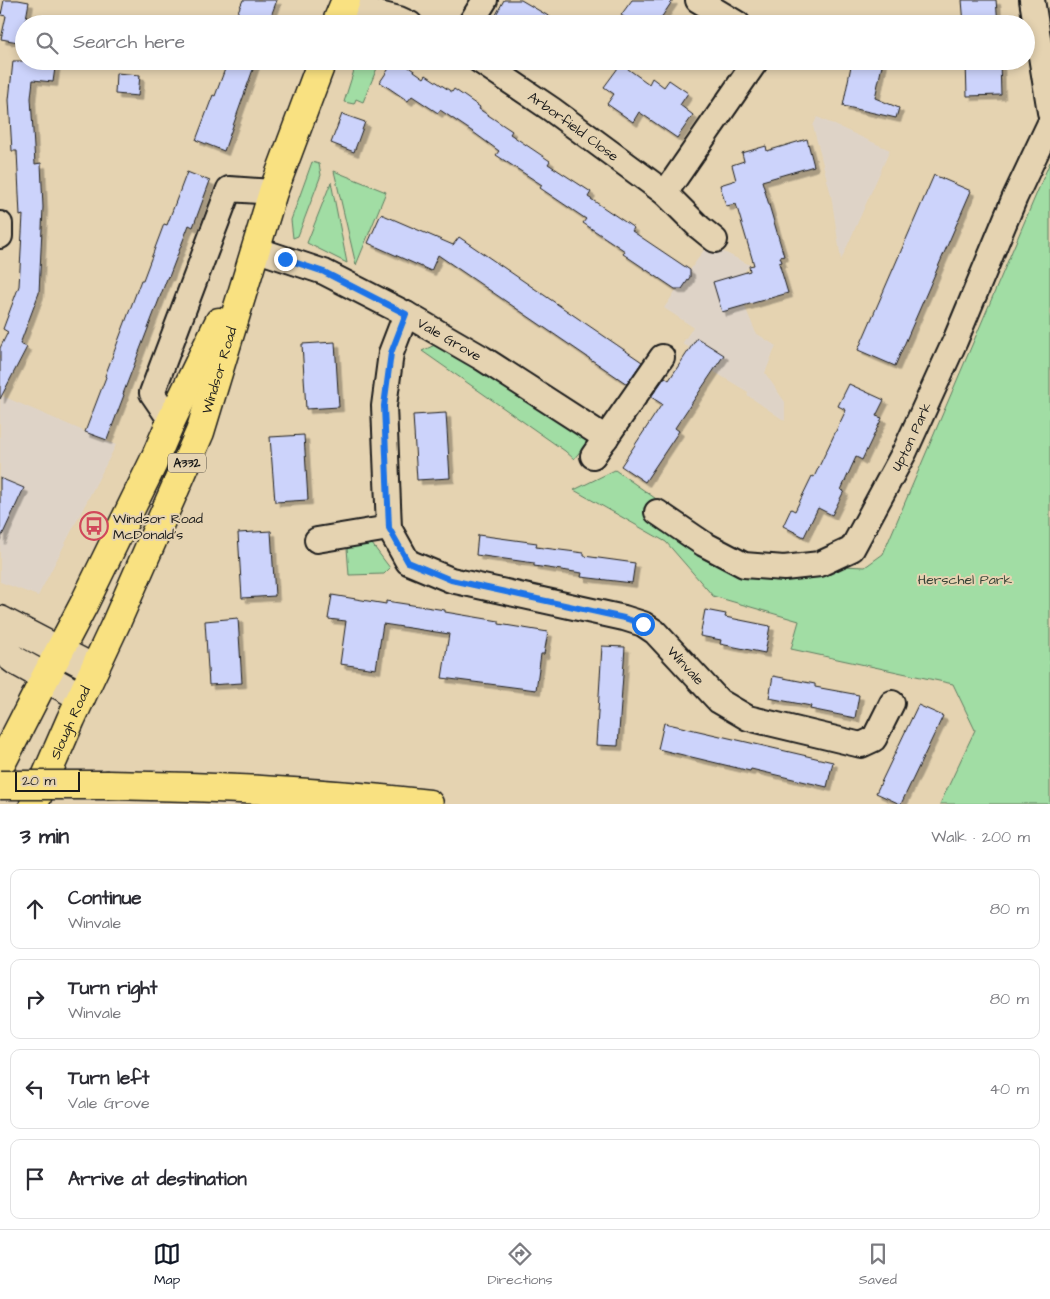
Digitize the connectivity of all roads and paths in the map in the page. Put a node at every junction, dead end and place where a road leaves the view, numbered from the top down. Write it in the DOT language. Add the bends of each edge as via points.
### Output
graph roads {
  1 [pos="485,0"];
  2 [pos="698,0"];
  3 [pos="1032,0"];
  4 [pos="342,10"];
  5 [pos="374,15"];
  6 [pos="476,15"];
  7 [pos="723,15"];
  8 [pos="1034,15"];
  9 [pos="1035,19"];
  10 [pos="319,70"];
  11 [pos="493,70"];
  12 [pos="750,70"];
  13 [pos="1050,112"];
  14 [pos="1050,123"];
  15 [pos="273,192"];
  16 [pos="665,193"];
  17 [pos="0,224"];
  18 [pos="0,236"];
  19 [pos="715,240"];
  20 [pos="255,249"];
  21 [pos="406,314"];
  22 [pos="662,357"];
  23 [pos="171,421"];
  24 [pos="657,512"];
  25 [pos="389,528"];
  26 [pos="317,540"];
  27 [pos="0,620"];
  28 [pos="0,649"];
  29 [pos="60,651"];
  30 [pos="94,669"];
  31 [pos="45,678"];
  32 [pos="81,697"];
  33 [pos="892,703"];
  34 [pos="0,766"];
  35 [pos="0,785"];
  36 [pos="34,804"];
  37 [pos="429,804"];
  1 -- 6 [label="street"];
  2 -- 7 [label="street"];
  3 -- 8 [label="street"];
  4 -- 5 [label="street"];
  9 -- 13 [label="street"];
  10 -- 15 [label="main road, Windsor Road / A332"];
  11 -- 16 [label="street, Arborfield Close"];
  12 -- 16 [label="street"];
  14 -- 24 [label="street, Upton Park" via="905,451 852,549 820,564 784,568 744,565 704,544"];
  15 -- 20 [label="main road, Windsor Road / A332"];
  15 -- 23 [label="street" via="229,189 152,393"];
  16 -- 19 [label="street, Arborfield Close"];
  17 -- 18 [label="street"];
  20 -- 21 [label="street, Vale Grove" via="324,272"];
  20 -- 23 [label="main road, A332"];
  20 -- 30 [label="main road, Windsor Road / A332" via="200,432"];
  21 -- 22 [label="street, Vale Grove" via="482,358 600,447"];
  21 -- 25 [label="street, Winvale" via="391,353 384,406"];
  23 -- 29 [label="main road, A332"];
  25 -- 26 [label="street"];
  25 -- 33 [label="street, Winvale" via="408,562 451,580 643,624 655,632 719,701 748,718 861,745 874,739"];
  27 -- 29 [label="main road"];
  28 -- 31 [label="main road"];
  29 -- 30 [label="main road"];
  29 -- 31 [label="main road, A332"];
  30 -- 32 [label="main road, Slough Road / A332"];
  31 -- 32 [label="main road"];
  31 -- 34 [label="main road, A332"];
  32 -- 36 [label="main road, Slough Road / A332"];
  35 -- 37 [label="main road, bridge" via="208,787 315,792"];
}
